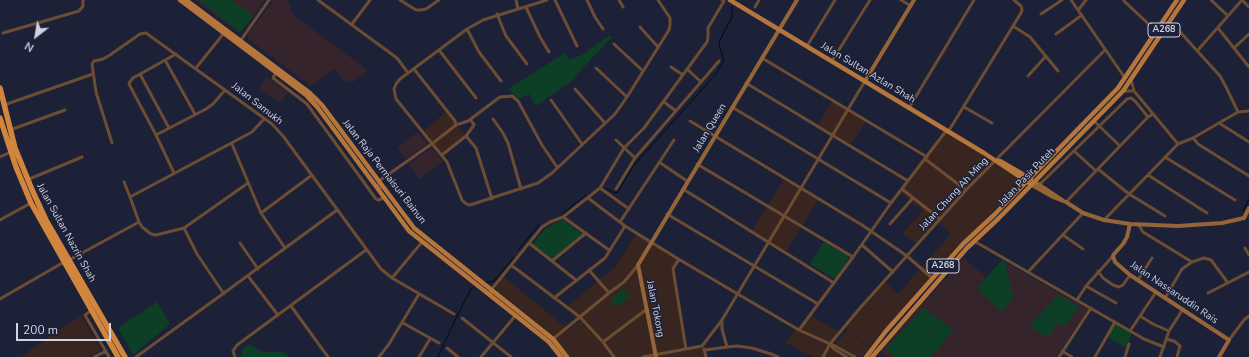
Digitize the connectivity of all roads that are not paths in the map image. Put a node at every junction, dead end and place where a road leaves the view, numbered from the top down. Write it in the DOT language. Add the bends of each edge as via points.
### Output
graph roads {
  1 [pos="83,0"];
  2 [pos="180,0"];
  3 [pos="186,0"];
  4 [pos="269,0"];
  5 [pos="318,0"];
  6 [pos="370,0"];
  7 [pos="400,0"];
  8 [pos="439,0"];
  9 [pos="516,0"];
  10 [pos="547,0"];
  11 [pos="556,0"];
  12 [pos="587,0"];
  13 [pos="619,0"];
  14 [pos="658,0"];
  15 [pos="722,0"];
  16 [pos="730,0"];
  17 [pos="759,0"];
  18 [pos="796,0"];
  19 [pos="835,0"];
  20 [pos="870,0"];
  21 [pos="901,0"];
  22 [pos="914,0"];
  23 [pos="974,0"];
  24 [pos="1014,0"];
  25 [pos="1062,0"];
  26 [pos="1072,0"];
  27 [pos="1086,0"];
  28 [pos="1184,0"];
  29 [pos="1211,0"];
  30 [pos="1242,0"];
  31 [pos="1124,1"];
  32 [pos="1175,1"];
  33 [pos="911,6"];
  34 [pos="526,7"];
  35 [pos="623,7"];
  36 [pos="754,7"];
  37 [pos="1249,7"];
  38 [pos="518,9"];
  39 [pos="1079,10"];
  40 [pos="497,14"];
  41 [pos="1040,14"];
  42 [pos="1082,15"];
  43 [pos="1228,16"];
  44 [pos="352,24"];
  45 [pos="1168,24"];
  46 [pos="1013,26"];
  47 [pos="640,27"];
  48 [pos="1218,28"];
  49 [pos="467,29"];
  50 [pos="603,29"];
  51 [pos="779,29"];
  52 [pos="1156,32"];
  53 [pos="3,33"];
  54 [pos="224,33"];
  55 [pos="1056,34"];
  56 [pos="1249,34"];
  57 [pos="241,40"];
  58 [pos="614,44"];
  59 [pos="577,46"];
  60 [pos="807,46"];
  61 [pos="658,47"];
  62 [pos="1234,48"];
  63 [pos="439,50"];
  64 [pos="1105,50"];
  65 [pos="1198,50"];
  66 [pos="549,52"];
  67 [pos="250,53"];
  68 [pos="176,54"];
  69 [pos="1046,56"];
  70 [pos="762,58"];
  71 [pos="165,60"];
  72 [pos="718,61"];
  73 [pos="832,61"];
  74 [pos="527,64"];
  75 [pos="671,67"];
  76 [pos="1249,67"];
  77 [pos="196,68"];
  78 [pos="596,68"];
  79 [pos="414,69"];
  80 [pos="687,69"];
  81 [pos="1058,70"];
  82 [pos="643,71"];
  83 [pos="276,72"];
  84 [pos="408,73"];
  85 [pos="93,74"];
  86 [pos="140,74"];
  87 [pos="683,75"];
  88 [pos="1028,76"];
  89 [pos="1125,78"];
  90 [pos="1131,79"];
  91 [pos="501,81"];
  92 [pos="865,81"];
  93 [pos="701,82"];
  94 [pos="746,83"];
  95 [pos="0,88"];
  96 [pos="575,89"];
  97 [pos="225,90"];
  98 [pos="299,90"];
  99 [pos="1123,91"];
  100 [pos="1134,91"];
  101 [pos="295,95"];
  102 [pos="628,97"];
  103 [pos="476,98"];
  104 [pos="551,100"];
  105 [pos="664,102"];
  106 [pos="4,105"];
  107 [pos="964,106"];
  108 [pos="732,108"];
  109 [pos="909,108"];
  110 [pos="64,110"];
  111 [pos="848,110"];
  112 [pos="676,111"];
  113 [pos="1249,111"];
  114 [pos="1238,112"];
  115 [pos="195,114"];
  116 [pos="1153,114"];
  117 [pos="1148,117"];
  118 [pos="0,118"];
  119 [pos="264,119"];
  120 [pos="493,119"];
  121 [pos="470,120"];
  122 [pos="690,121"];
  123 [pos="1094,121"];
  124 [pos="605,123"];
  125 [pos="992,123"];
  126 [pos="1219,123"];
  127 [pos="456,125"];
  128 [pos="1100,126"];
  129 [pos="169,128"];
  130 [pos="10,130"];
  131 [pos="947,131"];
  132 [pos="156,135"];
  133 [pos="833,135"];
  134 [pos="466,136"];
  135 [pos="715,136"];
  136 [pos="1193,138"];
  137 [pos="616,140"];
  138 [pos="674,140"];
  139 [pos="1249,142"];
  140 [pos="112,143"];
  141 [pos="232,144"];
  142 [pos="433,144"];
  143 [pos="582,144"];
  144 [pos="1178,144"];
  145 [pos="1120,146"];
  146 [pos="624,148"];
  147 [pos="1074,151"];
  148 [pos="11,152"];
  149 [pos="442,155"];
  150 [pos="0,157"];
  151 [pos="1165,157"];
  152 [pos="82,158"];
  153 [pos="635,158"];
  154 [pos="926,158"];
  155 [pos="818,160"];
  156 [pos="996,161"];
  157 [pos="659,162"];
  158 [pos="698,164"];
  159 [pos="557,167"];
  160 [pos="1097,170"];
  161 [pos="174,173"];
  162 [pos="312,175"];
  163 [pos="1148,175"];
  164 [pos="1249,176"];
  165 [pos="27,180"];
  166 [pos="1028,180"];
  167 [pos="688,181"];
  168 [pos="908,181"];
  169 [pos="124,182"];
  170 [pos="379,182"];
  171 [pos="248,183"];
  172 [pos="1033,183"];
  173 [pos="1038,186"];
  174 [pos="600,188"];
  175 [pos="801,188"];
  176 [pos="521,189"];
  177 [pos="616,189"];
  178 [pos="683,189"];
  179 [pos="902,189"];
  180 [pos="966,190"];
  181 [pos="1130,194"];
  182 [pos="130,197"];
  183 [pos="384,197"];
  184 [pos="588,198"];
  185 [pos="913,198"];
  186 [pos="492,199"];
  187 [pos="1235,200"];
  188 [pos="1066,202"];
  189 [pos="31,203"];
  190 [pos="891,203"];
  191 [pos="1249,208"];
  192 [pos="630,209"];
  193 [pos="337,210"];
  194 [pos="261,213"];
  195 [pos="1083,213"];
  196 [pos="1207,213"];
  197 [pos="667,214"];
  198 [pos="784,216"];
  199 [pos="1165,216"];
  200 [pos="564,217"];
  201 [pos="1244,218"];
  202 [pos="0,220"];
  203 [pos="940,220"];
  204 [pos="1104,220"];
  205 [pos="1249,220"];
  206 [pos="139,222"];
  207 [pos="620,222"];
  208 [pos="890,224"];
  209 [pos="1130,224"];
  210 [pos="1138,224"];
  211 [pos="625,226"];
  212 [pos="184,228"];
  213 [pos="871,231"];
  214 [pos="586,233"];
  215 [pos="1063,235"];
  216 [pos="974,241"];
  217 [pos="422,242"];
  218 [pos="650,242"];
  219 [pos="768,242"];
  220 [pos="240,243"];
  221 [pos="529,243"];
  222 [pos="862,245"];
  223 [pos="285,248"];
  224 [pos="1245,248"];
  225 [pos="1083,249"];
  226 [pos="366,250"];
  227 [pos="609,250"];
  228 [pos="1249,255"];
  229 [pos="907,256"];
  230 [pos="1113,256"];
  231 [pos="853,257"];
  232 [pos="1152,258"];
  233 [pos="680,260"];
  234 [pos="67,261"];
  235 [pos="552,261"];
  236 [pos="1192,262"];
  237 [pos="511,265"];
  238 [pos="638,265"];
  239 [pos="754,266"];
  240 [pos="258,268"];
  241 [pos="589,270"];
  242 [pos="893,272"];
  243 [pos="1028,272"];
  244 [pos="1098,272"];
  245 [pos="1249,272"];
  246 [pos="1130,275"];
  247 [pos="248,276"];
  248 [pos="392,278"];
  249 [pos="932,278"];
  250 [pos="576,280"];
  251 [pos="1138,280"];
  252 [pos="834,283"];
  253 [pos="1228,283"];
  254 [pos="1086,286"];
  255 [pos="491,290"];
  256 [pos="1156,292"];
  257 [pos="609,293"];
  258 [pos="738,293"];
  259 [pos="1208,293"];
  260 [pos="224,294"];
  261 [pos="419,294"];
  262 [pos="554,298"];
  263 [pos="1165,298"];
  264 [pos="0,299"];
  265 [pos="494,299"];
  266 [pos="1077,300"];
  267 [pos="1116,303"];
  268 [pos="818,304"];
  269 [pos="291,306"];
  270 [pos="1091,308"];
  271 [pos="647,309"];
  272 [pos="1183,309"];
  273 [pos="92,310"];
  274 [pos="454,314"];
  275 [pos="278,315"];
  276 [pos="516,315"];
  277 [pos="1140,316"];
  278 [pos="1249,316"];
  279 [pos="580,317"];
  280 [pos="462,318"];
  281 [pos="722,320"];
  282 [pos="1115,322"];
  283 [pos="402,323"];
  284 [pos="799,330"];
  285 [pos="1130,331"];
  286 [pos="1169,331"];
  287 [pos="430,339"];
  288 [pos="553,339"];
  289 [pos="1166,339"];
  290 [pos="1229,340"];
  291 [pos="603,342"];
  292 [pos="439,343"];
  293 [pos="493,343"];
  294 [pos="830,344"];
  295 [pos="1129,344"];
  296 [pos="702,346"];
  297 [pos="727,346"];
  298 [pos="1164,347"];
  299 [pos="447,348"];
  300 [pos="686,348"];
  301 [pos="705,350"];
  302 [pos="106,351"];
  303 [pos="1062,351"];
  304 [pos="655,356"];
  305 [pos="94,357"];
  306 [pos="110,357"];
  307 [pos="118,357"];
  308 [pos="125,357"];
  309 [pos="136,357"];
  310 [pos="235,357"];
  311 [pos="328,357"];
  312 [pos="379,357"];
  313 [pos="419,357"];
  314 [pos="458,357"];
  315 [pos="482,357"];
  316 [pos="511,357"];
  317 [pos="561,357"];
  318 [pos="568,357"];
  319 [pos="614,357"];
  320 [pos="643,357"];
  321 [pos="706,357"];
  322 [pos="778,357"];
  323 [pos="823,357"];
  324 [pos="847,357"];
  325 [pos="855,357"];
  326 [pos="866,357"];
  327 [pos="872,357"];
  328 [pos="1058,357"];
  329 [pos="1072,357"];
  330 [pos="1095,357"];
  331 [pos="1125,357"];
  332 [pos="1160,357"];
  333 [pos="1177,357"];
  334 [pos="1219,357"];
  1 -- 53 [label="street" via="83,6 78,11"];
  2 -- 54 [label="main road, Jalan Raja Permaisuri Bainun"];
  3 -- 57 [label="main road, Jalan Raja Permaisuri Bainun"];
  4 -- 57 [label="street"];
  5 -- 44 [label="street"];
  6 -- 44 [label="street"];
  7 -- 8 [label="street" via="416,10 426,9"];
  9 -- 38 [label="street"];
  10 -- 34 [label="street"];
  11 -- 59 [label="street"];
  12 -- 50 [label="street"];
  13 -- 35 [label="street"];
  14 -- 61 [label="street" via="670,18 670,24"];
  15 -- 80 [label="street" via="724,1 709,24 707,42"];
  16 -- 51 [label="main road, Jalan Sultan Azlan Shah"];
  17 -- 36 [label="street"];
  18 -- 51 [label="main road, Jalan Queen"];
  19 -- 60 [label="street"];
  20 -- 73 [label="street"];
  21 -- 33 [label="street"];
  22 -- 33 [label="main road"];
  23 -- 109 [label="street"];
  24 -- 46 [label="street" via="1022,10"];
  25 -- 41 [label="street"];
  26 -- 39 [label="street"];
  27 -- 39 [label="street"];
  28 -- 45 [label="main road, Jalan Pasir Puteh / A268"];
  29 -- 43 [label="street"];
  30 -- 37 [label="street"];
  30 -- 43 [label="street"];
  31 -- 52 [label="street"];
  32 -- 52 [label="main road, Jalan Pasir Puteh / A268"];
  33 -- 92 [label="main road"];
  34 -- 38 [label="street"];
  34 -- 66 [label="street"];
  38 -- 40 [label="street"];
  39 -- 42 [label="street"];
  40 -- 49 [label="street"];
  40 -- 74 [label="street" via="506,36"];
  42 -- 55 [label="street"];
  42 -- 64 [label="street"];
  43 -- 48 [label="street"];
  44 -- 84 [label="street" via="397,58"];
  45 -- 65 [label="street"];
  45 -- 90 [label="main road, Jalan Pasir Puteh / A268"];
  46 -- 69 [label="street" via="1027,34"];
  46 -- 107 [label="street"];
  47 -- 61 [label="street"];
  48 -- 62 [label="street"];
  48 -- 65 [label="street"];
  49 -- 63 [label="street"];
  49 -- 91 [label="street" via="479,52"];
  51 -- 60 [label="main road, Jalan Sultan Azlan Shah"];
  51 -- 70 [label="main road, Jalan Queen"];
  52 -- 89 [label="main road, Jalan Pasir Puteh / A268"];
  54 -- 67 [label="main road, Jalan Raja Permaisuri Bainun"];
  54 -- 77 [label="street"];
  56 -- 62 [label="street"];
  57 -- 67 [label="main road" via="241,44"];
  57 -- 170 [label="main road, Jalan Raja Permaisuri Bainun" via="322,105"];
  58 -- 82 [label="street"];
  60 -- 73 [label="main road, Jalan Sultan Azlan Shah"];
  61 -- 82 [label="street"];
  62 -- 76 [label="street"];
  63 -- 79 [label="street"];
  63 -- 103 [label="street"];
  64 -- 89 [label="street"];
  64 -- 156 [label="street, Jalan Chung Ah Ming"];
  65 -- 114 [label="street" via="1224,82"];
  67 -- 83 [label="main road, Jalan Raja Permaisuri Bainun"];
  68 -- 71 [label="street"];
  68 -- 77 [label="street, Jalan Samukh"];
  68 -- 85 [label="street, Jalan Samukh" via="143,32 110,55 94,61"];
  69 -- 81 [label="street"];
  69 -- 88 [label="street"];
  70 -- 94 [label="main road, Jalan Queen"];
  70 -- 111 [label="street"];
  71 -- 86 [label="street"];
  71 -- 115 [label="street"];
  72 -- 93 [label="street"];
  73 -- 92 [label="main road, Jalan Sultan Azlan Shah"];
  75 -- 87 [label="street"];
  77 -- 97 [label="street, Jalan Samukh"];
  78 -- 102 [label="street"];
  79 -- 84 [label="street"];
  79 -- 127 [label="street"];
  80 -- 87 [label="street"];
  80 -- 93 [label="street"];
  82 -- 102 [label="street"];
  83 -- 98 [label="main road, Jalan Raja Permaisuri Bainun"];
  83 -- 101 [label="street, Jalan Raja Permaisuri Bainun" via="272,78"];
  84 -- 142 [label="street" via="396,84 394,94"];
  85 -- 106 [label="street"];
  85 -- 140 [label="street" via="100,108"];
  86 -- 129 [label="street"];
  86 -- 132 [label="street" via="130,80 130,86"];
  87 -- 105 [label="street"];
  89 -- 166 [label="main road, Jalan Pasir Puteh / A268"];
  90 -- 99 [label="main road, Jalan Pasir Puteh / A268"];
  90 -- 100 [label="street"];
  92 -- 109 [label="main road, Jalan Sultan Azlan Shah"];
  92 -- 111 [label="street"];
  93 -- 112 [label="street"];
  94 -- 108 [label="main road, Jalan Queen"];
  94 -- 133 [label="street"];
  95 -- 106 [label="highway, Jalan Sultan Nazrin Shah"];
  96 -- 124 [label="street"];
  97 -- 115 [label="street" via="213,104"];
  97 -- 119 [label="street, Jalan Samukh"];
  98 -- 101 [label="street"];
  98 -- 183 [label="main road, Jalan Raja Permaisuri Bainun" via="318,108"];
  99 -- 100 [label="street"];
  99 -- 123 [label="main road, Jalan Pasir Puteh / A268"];
  100 -- 116 [label="street"];
  101 -- 183 [label="street, Jalan Raja Permaisuri Bainun" via="307,104 376,199"];
  102 -- 124 [label="street"];
  104 -- 143 [label="street"];
  105 -- 112 [label="street"];
  105 -- 146 [label="street" via="641,132"];
  106 -- 130 [label="highway, Jalan Sultan Nazrin Shah"];
  107 -- 125 [label="street"];
  107 -- 131 [label="street"];
  108 -- 135 [label="main road, Jalan Queen"];
  108 -- 155 [label="street"];
  109 -- 131 [label="main road, Jalan Sultan Azlan Shah"];
  110 -- 130 [label="street"];
  111 -- 133 [label="street"];
  111 -- 154 [label="street"];
  112 -- 153 [label="street"];
  113 -- 114 [label="street"];
  114 -- 126 [label="street"];
  115 -- 129 [label="street"];
  116 -- 117 [label="street"];
  116 -- 144 [label="street"];
  117 -- 128 [label="street" via="1131,98"];
  117 -- 145 [label="street"];
  118 -- 148 [label="highway, Jalan Sultan Nazrin Shah"];
  119 -- 141 [label="street" via="252,132"];
  119 -- 162 [label="street, Jalan Samukh" via="278,130"];
  120 -- 176 [label="street" via="508,143"];
  121 -- 127 [label="street"];
  121 -- 134 [label="street" via="474,126"];
  121 -- 159 [label="street" via="500,97 515,98"];
  122 -- 135 [label="street"];
  123 -- 128 [label="street"];
  123 -- 172 [label="main road, Jalan Pasir Puteh / A268"];
  124 -- 143 [label="street"];
  126 -- 136 [label="street"];
  126 -- 139 [label="street"];
  127 -- 142 [label="street"];
  128 -- 145 [label="street"];
  128 -- 147 [label="street"];
  129 -- 132 [label="street"];
  130 -- 165 [label="highway, Jalan Sultan Nazrin Shah"];
  131 -- 154 [label="street"];
  131 -- 156 [label="main road, Jalan Sultan Azlan Shah"];
  132 -- 161 [label="street"];
  133 -- 155 [label="street"];
  133 -- 168 [label="street"];
  134 -- 149 [label="street"];
  134 -- 186 [label="street" via="476,148"];
  135 -- 158 [label="main road, Jalan Queen"];
  135 -- 175 [label="street"];
  136 -- 144 [label="street"];
  136 -- 164 [label="street" via="1198,144"];
  137 -- 146 [label="street"];
  138 -- 157 [label="street"];
  141 -- 161 [label="street"];
  141 -- 171 [label="street"];
  142 -- 149 [label="street"];
  142 -- 170 [label="street"];
  143 -- 159 [label="street"];
  144 -- 151 [label="street"];
  145 -- 160 [label="street"];
  146 -- 153 [label="street"];
  146 -- 174 [label="street"];
  147 -- 160 [label="street"];
  147 -- 173 [label="street"];
  148 -- 150 [label="street"];
  148 -- 189 [label="highway, Jalan Sultan Nazrin Shah"];
  149 -- 186 [label="street" via="465,203 474,204"];
  151 -- 163 [label="street"];
  151 -- 187 [label="street"];
  152 -- 165 [label="street"];
  153 -- 177 [label="street"];
  154 -- 168 [label="street"];
  154 -- 180 [label="street"];
  155 -- 175 [label="street"];
  155 -- 190 [label="street"];
  156 -- 166 [label="main road, Jalan Sultan Azlan Shah"];
  156 -- 180 [label="street, Jalan Chung Ah Ming"];
  157 -- 167 [label="street"];
  157 -- 192 [label="street"];
  158 -- 167 [label="main road, Jalan Queen"];
  158 -- 198 [label="street"];
  159 -- 176 [label="street" via="545,179"];
  160 -- 181 [label="street"];
  160 -- 188 [label="street"];
  161 -- 182 [label="street"];
  162 -- 193 [label="street, Jalan Samukh"];
  162 -- 194 [label="street"];
  163 -- 181 [label="street"];
  163 -- 196 [label="street"];
  165 -- 234 [label="highway, Jalan Sultan Nazrin Shah"];
  166 -- 172 [label="main road, Jalan Sultan Azlan Shah"];
  166 -- 249 [label="main road, Jalan Pasir Puteh / A268"];
  167 -- 178 [label="main road, Jalan Queen"];
  168 -- 179 [label="street"];
  169 -- 182 [label="street"];
  170 -- 183 [label="street" via="378,186"];
  170 -- 255 [label="main road, Jalan Raja Permaisuri Bainun" via="414,228"];
  171 -- 194 [label="street"];
  171 -- 212 [label="street"];
  172 -- 173 [label="main road, Jalan Sultan Azlan Shah"];
  172 -- 216 [label="main road, Jalan Pasir Puteh / A268"];
  173 -- 188 [label="main road, Jalan Sultan Azlan Shah" via="1053,197"];
  174 -- 184 [label="street"];
  174 -- 192 [label="street"];
  175 -- 198 [label="street"];
  175 -- 213 [label="street"];
  176 -- 186 [label="street"];
  178 -- 197 [label="main road, Jalan Queen"];
  178 -- 219 [label="street"];
  179 -- 185 [label="street"];
  179 -- 190 [label="street"];
  180 -- 203 [label="street, Jalan Chung Ah Ming"];
  181 -- 199 [label="street"];
  181 -- 204 [label="street"];
  182 -- 206 [label="street"];
  183 -- 217 [label="main road, Jalan Raja Permaisuri Bainun" via="407,228"];
  184 -- 200 [label="street"];
  184 -- 207 [label="street"];
  185 -- 203 [label="street"];
  185 -- 208 [label="street"];
  188 -- 195 [label="main road"];
  189 -- 202 [label="street"];
  189 -- 234 [label="highway, Jalan Sultan Nazrin Shah"];
  190 -- 213 [label="street"];
  191 -- 201 [label="main road"];
  192 -- 207 [label="street"];
  193 -- 223 [label="street"];
  193 -- 226 [label="street, Jalan Samukh"];
  194 -- 223 [label="street"];
  195 -- 204 [label="main road"];
  195 -- 215 [label="street"];
  197 -- 218 [label="main road, Jalan Queen"];
  197 -- 239 [label="street"];
  198 -- 219 [label="street"];
  198 -- 231 [label="street"];
  200 -- 214 [label="street"];
  200 -- 221 [label="street" via="542,227"];
  201 -- 205 [label="street"];
  201 -- 210 [label="main road" via="1222,223 1178,226"];
  203 -- 229 [label="street, Jalan Chung Ah Ming"];
  204 -- 209 [label="main road"];
  206 -- 212 [label="street" via="146,231 156,235"];
  206 -- 234 [label="street"];
  207 -- 211 [label="street"];
  209 -- 210 [label="main road"];
  209 -- 230 [label="main road" via="1127,237"];
  210 -- 236 [label="street" via="1144,232"];
  211 -- 218 [label="street"];
  211 -- 227 [label="street"];
  212 -- 260 [label="street" via="196,254"];
  213 -- 222 [label="street"];
  213 -- 229 [label="street"];
  214 -- 227 [label="street"];
  214 -- 235 [label="street"];
  215 -- 225 [label="street"];
  215 -- 243 [label="street"];
  216 -- 243 [label="street"];
  216 -- 327 [label="main road, Jalan Pasir Puteh / A268"];
  217 -- 248 [label="street"];
  217 -- 265 [label="main road, Jalan Raja Permaisuri Bainun"];
  218 -- 233 [label="street"];
  218 -- 238 [label="main road, Jalan Queen"];
  219 -- 239 [label="street"];
  219 -- 252 [label="street"];
  220 -- 240 [label="street"];
  221 -- 235 [label="street"];
  221 -- 237 [label="street"];
  222 -- 231 [label="street"];
  222 -- 242 [label="street"];
  223 -- 240 [label="street"];
  224 -- 228 [label="street"];
  226 -- 248 [label="street, Jalan Samukh"];
  226 -- 269 [label="street"];
  227 -- 241 [label="street" via="604,258"];
  229 -- 242 [label="street, Jalan Chung Ah Ming"];
  229 -- 249 [label="street"];
  230 -- 244 [label="street"];
  230 -- 246 [label="main road, Jalan Nassaruddin Rais" via="1115,262"];
  231 -- 252 [label="street"];
  232 -- 251 [label="street"];
  233 -- 258 [label="street"];
  233 -- 300 [label="street" via="673,269"];
  234 -- 264 [label="street"];
  234 -- 273 [label="highway, Jalan Sultan Nazrin Shah"];
  234 -- 308 [label="highway, Jalan Sultan Nazrin Shah"];
  235 -- 250 [label="street"];
  236 -- 253 [label="street" via="1208,258"];
  236 -- 263 [label="street" via="1182,269"];
  237 -- 255 [label="street"];
  237 -- 262 [label="street"];
  238 -- 257 [label="street" via="624,282"];
  238 -- 271 [label="main road, Jalan Tokong"];
  239 -- 258 [label="street"];
  239 -- 268 [label="street"];
  240 -- 247 [label="street"];
  241 -- 250 [label="street"];
  241 -- 257 [label="street"];
  242 -- 294 [label="street, Jalan Chung Ah Ming"];
  243 -- 266 [label="street"];
  244 -- 246 [label="street" via="1119,287"];
  244 -- 254 [label="street"];
  245 -- 253 [label="street"];
  246 -- 251 [label="main road, Jalan Nassaruddin Rais"];
  247 -- 260 [label="street"];
  247 -- 275 [label="street"];
  248 -- 261 [label="street, Jalan Samukh"];
  249 -- 326 [label="main road, Jalan Pasir Puteh / A268"];
  250 -- 262 [label="street"];
  251 -- 256 [label="main road, Jalan Nassaruddin Rais"];
  252 -- 268 [label="street"];
  253 -- 259 [label="street"];
  254 -- 266 [label="street"];
  254 -- 267 [label="street"];
  255 -- 265 [label="street"];
  255 -- 288 [label="main road, Jalan Raja Permaisuri Bainun"];
  256 -- 263 [label="main road, Jalan Nassaruddin Rais"];
  256 -- 277 [label="street"];
  257 -- 279 [label="street"];
  258 -- 281 [label="street"];
  258 -- 284 [label="street"];
  260 -- 309 [label="street"];
  261 -- 274 [label="street, Jalan Samukh"];
  261 -- 283 [label="street"];
  262 -- 279 [label="street"];
  263 -- 272 [label="main road, Jalan Nassaruddin Rais"];
  265 -- 276 [label="main road, Jalan Raja Permaisuri Bainun"];
  266 -- 270 [label="street"];
  268 -- 284 [label="street"];
  269 -- 275 [label="street"];
  269 -- 311 [label="street"];
  270 -- 282 [label="street"];
  270 -- 303 [label="street"];
  271 -- 291 [label="street"];
  271 -- 304 [label="main road, Jalan Tokong"];
  272 -- 286 [label="street"];
  272 -- 290 [label="main road, Jalan Nassaruddin Rais"];
  273 -- 302 [label="street" via="85,315"];
  273 -- 307 [label="highway, Jalan Sultan Nazrin Shah"];
  275 -- 310 [label="street" via="237,345 234,348"];
  276 -- 293 [label="street"];
  276 -- 317 [label="main road, Jalan Raja Permaisuri Bainun" via="549,342"];
  277 -- 285 [label="street"];
  277 -- 286 [label="street"];
  278 -- 290 [label="street"];
  279 -- 288 [label="street"];
  279 -- 291 [label="street"];
  280 -- 293 [label="street"];
  281 -- 296 [label="street"];
  281 -- 297 [label="street"];
  282 -- 285 [label="street"];
  282 -- 330 [label="street"];
  283 -- 287 [label="street"];
  283 -- 312 [label="street"];
  284 -- 294 [label="street"];
  285 -- 298 [label="street"];
  286 -- 289 [label="street"];
  287 -- 292 [label="street"];
  287 -- 313 [label="street"];
  288 -- 318 [label="main road, Jalan Raja Permaisuri Bainun"];
  289 -- 298 [label="street"];
  289 -- 333 [label="street" via="1180,346"];
  290 -- 334 [label="main road"];
  291 -- 319 [label="street"];
  293 -- 315 [label="street"];
  293 -- 316 [label="street"];
  294 -- 323 [label="street, Jalan Chung Ah Ming"];
  294 -- 324 [label="street"];
  294 -- 325 [label="street"];
  295 -- 331 [label="street"];
  296 -- 300 [label="street"];
  296 -- 301 [label="street"];
  297 -- 301 [label="street"];
  297 -- 322 [label="street" via="752,348"];
  298 -- 332 [label="street"];
  299 -- 314 [label="street"];
  300 -- 304 [label="street"];
  301 -- 321 [label="street"];
  302 -- 305 [label="street"];
  302 -- 306 [label="street"];
  303 -- 328 [label="street"];
  303 -- 329 [label="street"];
  304 -- 320 [label="street"];
}
